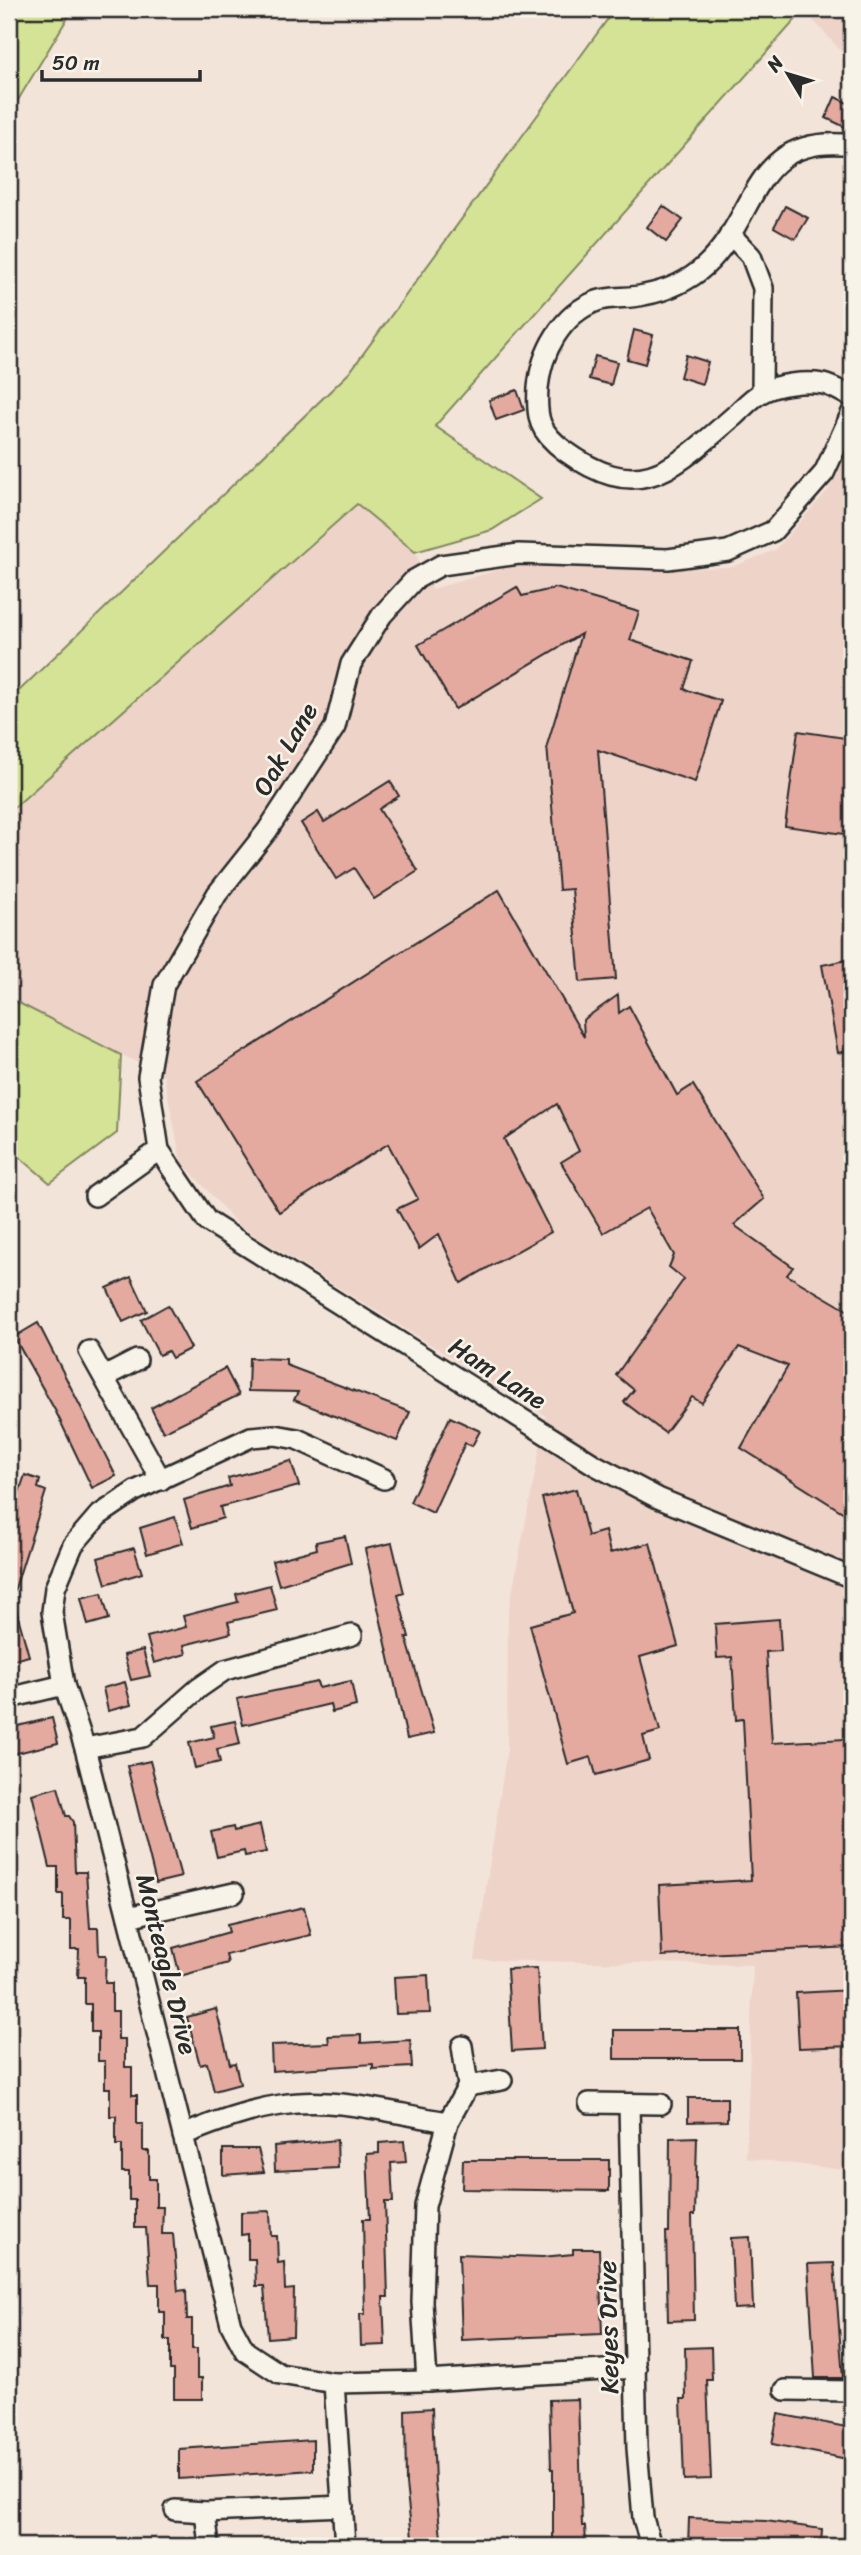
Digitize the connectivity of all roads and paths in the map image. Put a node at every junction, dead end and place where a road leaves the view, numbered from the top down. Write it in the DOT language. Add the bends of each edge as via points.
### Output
graph roads {
  1 [pos="852,145"];
  2 [pos="730,234"];
  3 [pos="762,392"];
  4 [pos="852,397"];
  5 [pos="852,412"];
  6 [pos="159,1150"];
  7 [pos="95,1196"];
  8 [pos="89,1351"];
  9 [pos="137,1360"];
  10 [pos="104,1377"];
  11 [pos="384,1479"];
  12 [pos="160,1480"];
  13 [pos="852,1578"];
  14 [pos="352,1635"];
  15 [pos="64,1685"];
  16 [pos="9,1698"];
  17 [pos="85,1748"];
  18 [pos="234,1893"];
  19 [pos="128,1917"];
  20 [pos="462,2046"];
  21 [pos="502,2080"];
  22 [pos="468,2086"];
  23 [pos="589,2103"];
  24 [pos="661,2104"];
  25 [pos="629,2105"];
  26 [pos="448,2122"];
  27 [pos="183,2135"];
  28 [pos="636,2368"];
  29 [pos="427,2381"];
  30 [pos="334,2383"];
  31 [pos="785,2390"];
  32 [pos="852,2391"];
  33 [pos="343,2506"];
  34 [pos="175,2510"];
  35 [pos="205,2512"];
  36 [pos="209,2545"];
  37 [pos="345,2546"];
  38 [pos="651,2546"];
  1 -- 2 [label="street" via="792,152 770,168"];
  2 -- 3 [label="street" via="751,256 764,288"];
  2 -- 3 [label="street" via="706,265 681,283 645,295 597,301 556,332 539,371 537,415 544,432 562,449 597,473 623,478 665,473"];
  3 -- 4 [label="street" via="796,384 824,384"];
  5 -- 6 [label="street, Oak Lane" via="824,473 782,521 728,551 668,559 519,554 441,565 414,580 382,615 351,664 335,727 267,831 217,894 164,985 148,1077"];
  6 -- 7 [label="street"];
  6 -- 13 [label="street, Ham Lane" via="207,1221 562,1445 658,1498"];
  8 -- 10 [label="street"];
  9 -- 10 [label="street"];
  10 -- 12 [label="street"];
  11 -- 12 [label="street, Monteagle Drive" via="297,1440 275,1435 251,1437"];
  12 -- 15 [label="street, Monteagle Drive" via="98,1516 68,1555 55,1588 52,1612"];
  14 -- 17 [label="street" via="225,1670 143,1737"];
  15 -- 16 [label="street"];
  15 -- 17 [label="street, Monteagle Drive"];
  17 -- 19 [label="street, Monteagle Drive"];
  18 -- 19 [label="street"];
  19 -- 27 [label="street, Monteagle Drive"];
  20 -- 22 [label="street"];
  21 -- 22 [label="street"];
  22 -- 26 [label="street"];
  23 -- 25 [label="street"];
  24 -- 25 [label="street"];
  25 -- 28 [label="street, Keyes Drive"];
  26 -- 27 [label="street" via="341,2105 284,2104 232,2116"];
  26 -- 29 [label="street" via="425,2206 422,2302"];
  27 -- 30 [label="street, Monteagle Drive" via="236,2338 254,2359 280,2374"];
  28 -- 29 [label="street, Monteagle Drive"];
  28 -- 38 [label="street, Keyes Drive" via="640,2495"];
  29 -- 30 [label="street, Monteagle Drive"];
  30 -- 33 [label="street"];
  31 -- 32 [label="street"];
  33 -- 35 [label="street"];
  33 -- 37 [label="street"];
  34 -- 35 [label="street"];
  35 -- 36 [label="street"];
}
